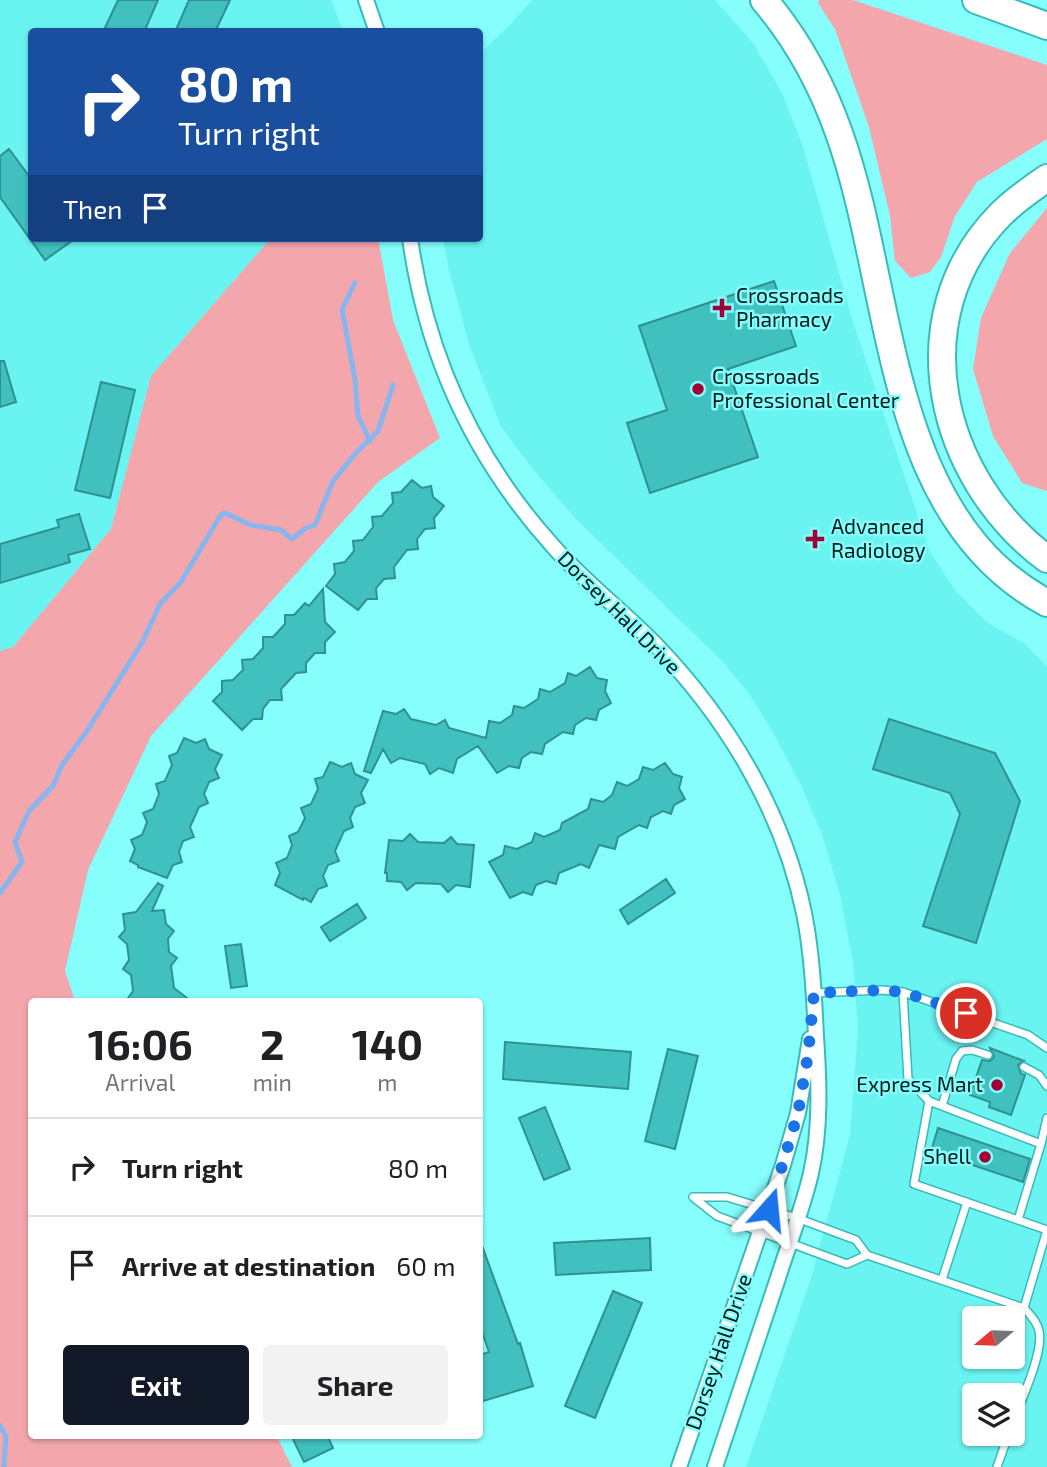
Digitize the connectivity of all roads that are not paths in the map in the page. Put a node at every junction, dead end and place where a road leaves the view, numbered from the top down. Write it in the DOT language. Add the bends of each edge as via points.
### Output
graph roads {
  1 [pos="366,0"];
  2 [pos="764,0"];
  3 [pos="976,0"];
  4 [pos="1047,26"];
  5 [pos="376,28"];
  6 [pos="1047,178"];
  7 [pos="412,242"];
  8 [pos="1047,559"];
  9 [pos="1047,603"];
  10 [pos="903,992"];
  11 [pos="814,993"];
  12 [pos="1047,1048"];
  13 [pos="988,1055"];
  14 [pos="1024,1067"];
  15 [pos="1047,1086"];
  16 [pos="929,1101"];
  17 [pos="942,1106"];
  18 [pos="1047,1118"];
  19 [pos="1041,1144"];
  20 [pos="967,1202"];
  21 [pos="769,1209"];
  22 [pos="797,1219"];
  23 [pos="1018,1220"];
  24 [pos="1047,1230"];
  25 [pos="760,1233"];
  26 [pos="789,1243"];
  27 [pos="867,1255"];
  28 [pos="942,1280"];
  29 [pos="1018,1306"];
  30 [pos="1025,1306"];
  31 [pos="1026,1310"];
  32 [pos="1025,1388"];
  33 [pos="1004,1446"];
  34 [pos="679,1467"];
  35 [pos="715,1467"];
  36 [pos="997,1467"];
  1 -- 5 [label="street"];
  2 -- 9 [label="highway" via="805,59 840,134 903,390 937,489 957,522 990,560"];
  3 -- 4 [label="highway"];
  6 -- 8 [label="highway" via="1001,214 968,259 947,311 942,370 954,432 978,486 1010,527"];
  7 -- 11 [label="street, Dorsey Hall Drive" via="428,327 446,379 496,475 553,547 655,644 705,699 741,753 788,858 803,909"];
  10 -- 11 [label="lane"];
  10 -- 12 [label="lane" via="1028,1035"];
  10 -- 16 [label="lane" via="908,1079"];
  11 -- 21 [label="street, Dorsey Hall Drive" via="798,1113"];
  11 -- 22 [label="street, Dorsey Hall Drive" via="817,1115 812,1171"];
  13 -- 17 [label="lane" via="962,1051"];
  14 -- 15 [label="lane" via="1039,1074"];
  16 -- 17 [label="lane"];
  16 -- 20 [label="lane" via="914,1184"];
  17 -- 19 [label="lane"];
  18 -- 19 [label="lane"];
  19 -- 23 [label="lane"];
  20 -- 23 [label="lane"];
  20 -- 28 [label="lane"];
  21 -- 22 [label="lane"];
  21 -- 25 [label="street, Dorsey Hall Drive"];
  21 -- 25 [label="lane" via="727,1197 693,1197 718,1216"];
  22 -- 26 [label="street, Dorsey Hall Drive"];
  22 -- 27 [label="lane" via="856,1240"];
  23 -- 24 [label="lane"];
  24 -- 30 [label="lane"];
  25 -- 26 [label="lane"];
  25 -- 34 [label="street, Dorsey Hall Drive"];
  26 -- 27 [label="lane" via="847,1264"];
  26 -- 35 [label="street, Dorsey Hall Drive"];
  27 -- 28 [label="lane"];
  28 -- 29 [label="lane"];
  31 -- 32 [label="lane" via="1040,1331 1039,1349"];
  33 -- 36 [label="lane"];
}
